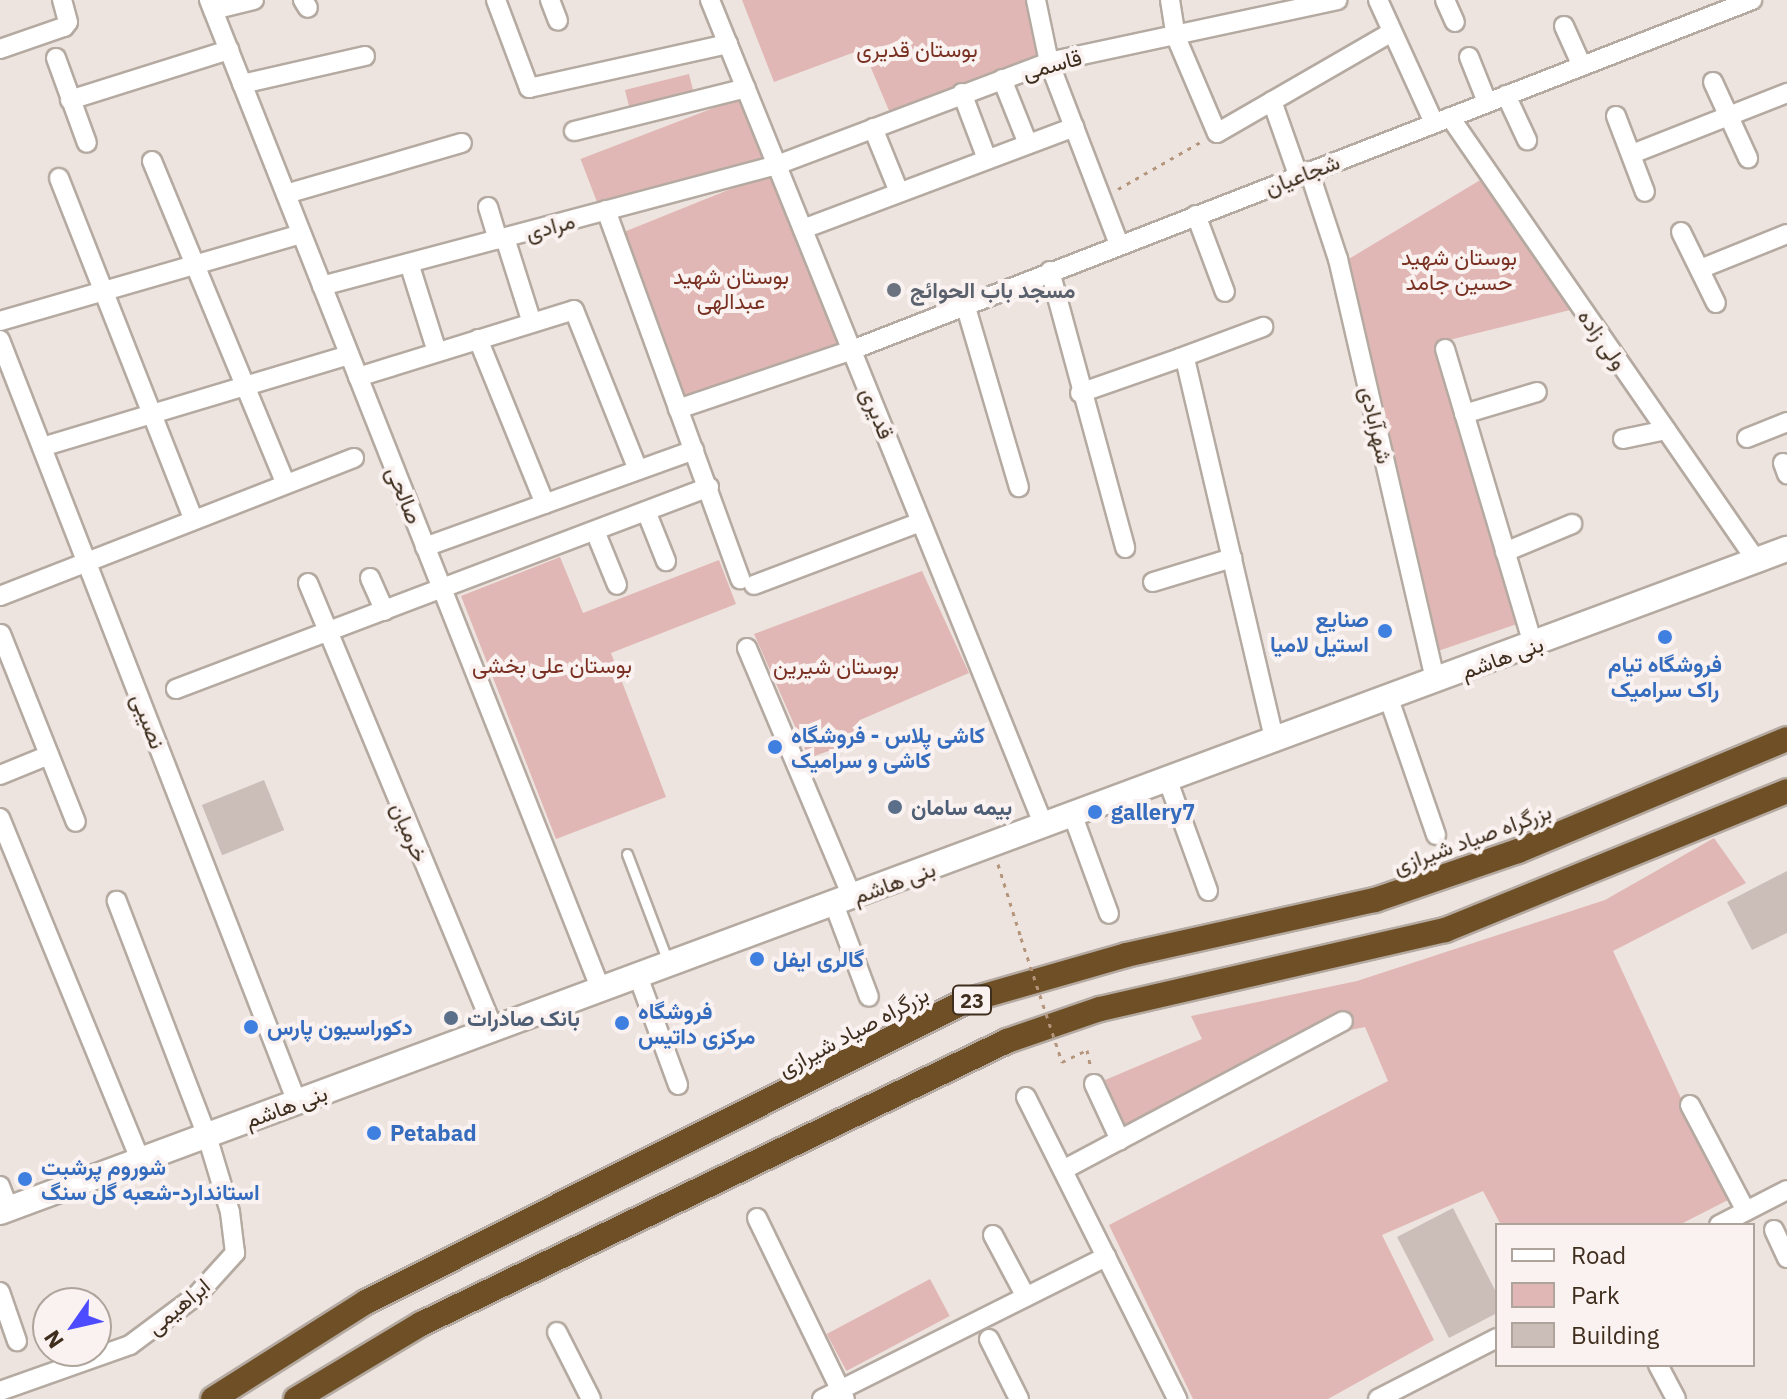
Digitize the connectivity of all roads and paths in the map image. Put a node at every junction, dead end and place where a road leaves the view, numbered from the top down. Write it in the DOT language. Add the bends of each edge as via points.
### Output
graph roads {
  1 [pos="62,0"];
  2 [pos="254,0"];
  3 [pos="496,0"];
  4 [pos="550,0"];
  5 [pos="710,0"];
  6 [pos="1036,0"];
  7 [pos="1170,0"];
  8 [pos="1337,0"];
  9 [pos="1378,0"];
  10 [pos="1445,0"];
  11 [pos="1752,0"];
  12 [pos="211,5"];
  13 [pos="558,21"];
  14 [pos="1455,22"];
  15 [pos="1564,26"];
  16 [pos="1390,33"];
  17 [pos="1176,37"];
  18 [pos="728,44"];
  19 [pos="0,49"];
  20 [pos="229,50"];
  21 [pos="365,56"];
  22 [pos="1469,57"];
  23 [pos="56,58"];
  24 [pos="1049,62"];
  25 [pos="1582,66"];
  26 [pos="1002,79"];
  27 [pos="1713,82"];
  28 [pos="242,84"];
  29 [pos="746,88"];
  30 [pos="962,93"];
  31 [pos="1787,93"];
  32 [pos="1506,95"];
  33 [pos="70,100"];
  34 [pos="1272,101"];
  35 [pos="1487,102"];
  36 [pos="1616,116"];
  37 [pos="1730,116"];
  38 [pos="1442,120"];
  39 [pos="1074,127"];
  40 [pos="873,128"];
  41 [pos="574,131"];
  42 [pos="1217,133"];
  43 [pos="1527,140"];
  44 [pos="87,143"];
  45 [pos="462,143"];
  46 [pos="1028,144"];
  47 [pos="1632,154"];
  48 [pos="1748,158"];
  49 [pos="987,159"];
  50 [pos="152,161"];
  51 [pos="777,165"];
  52 [pos="1304,173"];
  53 [pos="59,178"];
  54 [pos="899,192"];
  55 [pos="1645,192"];
  56 [pos="286,194"];
  57 [pos="1101,199"];
  58 [pos="488,207"];
  59 [pos="606,210"];
  60 [pos="1196,215"];
  61 [pos="803,229"];
  62 [pos="1681,232"];
  63 [pos="301,234"];
  64 [pos="1787,234"];
  65 [pos="501,238"];
  66 [pos="1119,244"];
  67 [pos="409,263"];
  68 [pos="196,265"];
  69 [pos="1700,269"];
  70 [pos="1050,271"];
  71 [pos="322,286"];
  72 [pos="101,292"];
  73 [pos="1225,292"];
  74 [pos="1716,303"];
  75 [pos="965,304"];
  76 [pos="0,321"];
  77 [pos="532,323"];
  78 [pos="1263,327"];
  79 [pos="478,339"];
  80 [pos="0,340"];
  81 [pos="1445,349"];
  82 [pos="852,350"];
  83 [pos="437,352"];
  84 [pos="349,355"];
  85 [pos="1180,358"];
  86 [pos="358,377"];
  87 [pos="245,387"];
  88 [pos="1537,392"];
  89 [pos="1080,393"];
  90 [pos="678,409"];
  91 [pos="1464,414"];
  92 [pos="152,415"];
  93 [pos="1787,422"];
  94 [pos="1666,430"];
  95 [pos="1747,438"];
  96 [pos="1623,439"];
  97 [pos="42,447"];
  98 [pos="694,450"];
  99 [pos="354,458"];
  100 [pos="638,470"];
  101 [pos="285,482"];
  102 [pos="709,487"];
  103 [pos="1019,487"];
  104 [pos="545,504"];
  105 [pos="646,511"];
  106 [pos="193,518"];
  107 [pos="921,522"];
  108 [pos="1572,524"];
  109 [pos="595,531"];
  110 [pos="425,547"];
  111 [pos="1125,548"];
  112 [pos="1787,549"];
  113 [pos="1505,552"];
  114 [pos="1232,558"];
  115 [pos="86,560"];
  116 [pos="1756,560"];
  117 [pos="666,561"];
  118 [pos="370,578"];
  119 [pos="1153,582"];
  120 [pos="308,583"];
  121 [pos="617,585"];
  122 [pos="442,590"];
  123 [pos="0,596"];
  124 [pos="385,611"];
  125 [pos="1,634"];
  126 [pos="325,634"];
  127 [pos="1533,645"];
  128 [pos="747,648"];
  129 [pos="1436,682"];
  130 [pos="176,689"];
  131 [pos="1389,699"];
  132 [pos="1787,739"];
  133 [pos="1275,741"];
  134 [pos="49,755"];
  135 [pos="0,775"];
  136 [pos="1168,781"];
  137 [pos="1787,791"];
  138 [pos="1073,816"];
  139 [pos="0,818"];
  140 [pos="76,822"];
  141 [pos="1044,826"];
  142 [pos="1436,835"];
  143 [pos="992,846"];
  144 [pos="627,854"];
  145 [pos="1208,891"];
  146 [pos="117,901"];
  147 [pos="843,901"];
  148 [pos="1109,914"];
  149 [pos="669,965"];
  150 [pos="638,976"];
  151 [pos="601,990"];
  152 [pos="869,997"];
  153 [pos="1343,1021"];
  154 [pos="494,1030"];
  155 [pos="1087,1050"];
  156 [pos="1094,1084"];
  157 [pos="678,1085"];
  158 [pos="1026,1097"];
  159 [pos="297,1102"];
  160 [pos="1690,1105"];
  161 [pos="207,1136"];
  162 [pos="1120,1140"];
  163 [pos="140,1160"];
  164 [pos="1063,1170"];
  165 [pos="0,1186"];
  166 [pos="1787,1190"];
  167 [pos="5,1210"];
  168 [pos="1746,1211"];
  169 [pos="757,1218"];
  170 [pos="1723,1223"];
  171 [pos="1774,1230"];
  172 [pos="993,1235"];
  173 [pos="1106,1257"];
  174 [pos="1787,1258"];
  175 [pos="0,1292"];
  176 [pos="1026,1297"];
  177 [pos="557,1332"];
  178 [pos="989,1339"];
  179 [pos="1495,1339"];
  180 [pos="17,1341"];
  181 [pos="1659,1367"];
  182 [pos="0,1391"];
  183 [pos="843,1394"];
  184 [pos="213,1399"];
  185 [pos="296,1399"];
  186 [pos="591,1399"];
  187 [pos="822,1399"];
  188 [pos="1019,1399"];
  189 [pos="1177,1399"];
  190 [pos="1378,1399"];
  191 [pos="1676,1399"];
  1 -- 19 [label="street" via="68,22 64,27"];
  2 -- 12 [label="street"];
  3 -- 18 [label="street" via="529,88"];
  4 -- 13 [label="street"];
  5 -- 18 [label="street, قدیری"];
  6 -- 24 [label="street"];
  7 -- 17 [label="street"];
  8 -- 17 [label="street, قاسمی"];
  9 -- 16 [label="street, ولی زاده"];
  10 -- 14 [label="street"];
  11 -- 25 [label="street, شجاعیان"];
  12 -- 20 [label="street, صالحی"];
  15 -- 25 [label="street"];
  16 -- 34 [label="street"];
  16 -- 38 [label="street, ولی زاده"];
  17 -- 24 [label="street, قاسمی"];
  17 -- 42 [label="street"];
  18 -- 29 [label="street, قدیری"];
  20 -- 28 [label="street, صالحی"];
  20 -- 33 [label="street"];
  21 -- 28 [label="street"];
  22 -- 35 [label="street"];
  23 -- 33 [label="street"];
  24 -- 26 [label="street, قاسمی"];
  24 -- 39 [label="street"];
  25 -- 32 [label="street, شجاعیان"];
  26 -- 30 [label="street, قاسمی"];
  26 -- 46 [label="street"];
  27 -- 37 [label="street"];
  28 -- 56 [label="street, صالحی"];
  29 -- 41 [label="street"];
  29 -- 51 [label="street, قدیری"];
  30 -- 40 [label="street, قاسمی"];
  30 -- 49 [label="street"];
  31 -- 37 [label="street"];
  32 -- 35 [label="street, شجاعیان"];
  32 -- 43 [label="street"];
  33 -- 44 [label="street"];
  34 -- 42 [label="street"];
  34 -- 52 [label="street, شهرآبادی"];
  35 -- 38 [label="street, شجاعیان"];
  36 -- 47 [label="street"];
  37 -- 47 [label="street"];
  37 -- 48 [label="street"];
  38 -- 52 [label="street, شجاعیان"];
  38 -- 94 [label="street, ولی زاده"];
  39 -- 46 [label="street"];
  39 -- 57 [label="street"];
  40 -- 51 [label="street, قاسمی"];
  40 -- 54 [label="street"];
  42 -- 57 [label="path"];
  45 -- 56 [label="street"];
  46 -- 49 [label="street"];
  47 -- 55 [label="street"];
  49 -- 54 [label="street"];
  50 -- 68 [label="street"];
  51 -- 59 [label="street, مرادی"];
  51 -- 61 [label="street, قدیری"];
  52 -- 60 [label="street, شجاعیان"];
  52 -- 129 [label="street, شهرآبادی" via="1338,259"];
  53 -- 72 [label="street"];
  54 -- 61 [label="street"];
  56 -- 63 [label="street, صالحی"];
  57 -- 66 [label="street"];
  58 -- 65 [label="street"];
  59 -- 65 [label="street, مرادی"];
  59 -- 90 [label="street"];
  60 -- 66 [label="street, شجاعیان"];
  60 -- 73 [label="street"];
  61 -- 82 [label="street, قدیری"];
  62 -- 69 [label="street"];
  63 -- 68 [label="street"];
  63 -- 71 [label="street, صالحی"];
  64 -- 69 [label="street"];
  65 -- 67 [label="street, مرادی"];
  65 -- 77 [label="street"];
  66 -- 70 [label="street, شجاعیان"];
  67 -- 71 [label="street, مرادی"];
  67 -- 83 [label="street"];
  68 -- 72 [label="street"];
  68 -- 87 [label="street"];
  69 -- 74 [label="street"];
  70 -- 75 [label="street, شجاعیان"];
  70 -- 89 [label="street"];
  71 -- 84 [label="street, صالحی"];
  72 -- 76 [label="street"];
  72 -- 92 [label="street"];
  75 -- 82 [label="street, شجاعیان"];
  75 -- 103 [label="street"];
  77 -- 79 [label="street"];
  77 -- 100 [label="street" via="574,310"];
  78 -- 85 [label="street"];
  79 -- 83 [label="street"];
  79 -- 104 [label="street"];
  80 -- 97 [label="street, نصیبی"];
  81 -- 91 [label="street"];
  82 -- 90 [label="street, شجاعیان"];
  82 -- 107 [label="street, قدیری"];
  83 -- 86 [label="street"];
  84 -- 86 [label="street, صالحی"];
  84 -- 87 [label="street"];
  85 -- 89 [label="street"];
  85 -- 114 [label="street" via="1186,363"];
  86 -- 110 [label="street, صالحی"];
  87 -- 92 [label="street"];
  87 -- 101 [label="street"];
  88 -- 91 [label="street"];
  89 -- 111 [label="street"];
  90 -- 98 [label="street"];
  91 -- 113 [label="street"];
  92 -- 97 [label="street"];
  92 -- 106 [label="street"];
  93 -- 95 [label="street"];
  94 -- 96 [label="street"];
  94 -- 116 [label="street, ولی زاده"];
  97 -- 115 [label="street, نصیبی"];
  98 -- 100 [label="street"];
  98 -- 102 [label="street"];
  99 -- 101 [label="street"];
  100 -- 104 [label="street"];
  101 -- 106 [label="street"];
  102 -- 105 [label="street"];
  102 -- 107 [label="street" via="747,582"];
  104 -- 110 [label="street"];
  105 -- 109 [label="street"];
  105 -- 117 [label="street"];
  106 -- 115 [label="street"];
  107 -- 141 [label="street, قدیری"];
  108 -- 113 [label="street"];
  109 -- 121 [label="street"];
  109 -- 122 [label="street"];
  110 -- 122 [label="street, صالحی"];
  112 -- 116 [label="main road, بنی هاشم"];
  113 -- 127 [label="street"];
  114 -- 119 [label="street"];
  114 -- 133 [label="street"];
  115 -- 123 [label="street"];
  115 -- 159 [label="street, نصیبی"];
  116 -- 127 [label="main road, بنی هاشم"];
  118 -- 124 [label="street"];
  120 -- 126 [label="street, خرمیان"];
  122 -- 124 [label="street"];
  122 -- 151 [label="street, صالحی"];
  124 -- 126 [label="street"];
  125 -- 134 [label="street"];
  126 -- 130 [label="street"];
  126 -- 154 [label="street, خرمیان"];
  127 -- 129 [label="main road, بنی هاشم"];
  128 -- 147 [label="street"];
  129 -- 131 [label="main road, بنی هاشم"];
  131 -- 133 [label="main road, بنی هاشم"];
  131 -- 142 [label="street"];
  132 -- 184 [label="highway, بزرگراه صیاد شیرازی / 23" via="1504,857 1375,900 1126,955 966,1001 366,1302"];
  133 -- 136 [label="main road, بنی هاشم"];
  134 -- 135 [label="street"];
  134 -- 140 [label="street"];
  136 -- 138 [label="main road, بنی هاشم"];
  136 -- 145 [label="street"];
  137 -- 185 [label="highway, 23" via="1515,906 1445,930 1100,1009 1007,1041 421,1324"];
  138 -- 141 [label="main road, بنی هاشم"];
  138 -- 148 [label="street"];
  139 -- 163 [label="street"];
  141 -- 143 [label="main road, بنی هاشم"];
  143 -- 147 [label="main road, بنی هاشم"];
  143 -- 155 [label="path, bridge" via="1062,1062"];
  144 -- 149 [label="lane"];
  146 -- 161 [label="street"];
  147 -- 149 [label="main road, بنی هاشم"];
  147 -- 152 [label="street"];
  149 -- 150 [label="main road, بنی هاشم"];
  150 -- 151 [label="main road, بنی هاشم"];
  150 -- 157 [label="street"];
  151 -- 154 [label="main road, بنی هاشم"];
  153 -- 162 [label="street"];
  154 -- 159 [label="main road, بنی هاشم"];
  156 -- 162 [label="street"];
  158 -- 164 [label="street"];
  159 -- 161 [label="main road, بنی هاشم"];
  160 -- 168 [label="street"];
  161 -- 163 [label="main road, بنی هاشم"];
  161 -- 182 [label="street, ابراهیمی" via="230,1212 235,1253 197,1295 130,1345"];
  162 -- 164 [label="street"];
  163 -- 167 [label="main road, بنی هاشم"];
  164 -- 173 [label="street"];
  165 -- 167 [label="street"];
  166 -- 168 [label="street"];
  168 -- 170 [label="street"];
  169 -- 183 [label="street"];
  171 -- 174 [label="street"];
  172 -- 176 [label="street"];
  173 -- 176 [label="street"];
  173 -- 189 [label="street"];
  175 -- 180 [label="street"];
  176 -- 183 [label="street"];
  177 -- 186 [label="street"];
  178 -- 188 [label="street"];
  179 -- 190 [label="street"];
  181 -- 191 [label="street"];
  183 -- 187 [label="street"];
}
